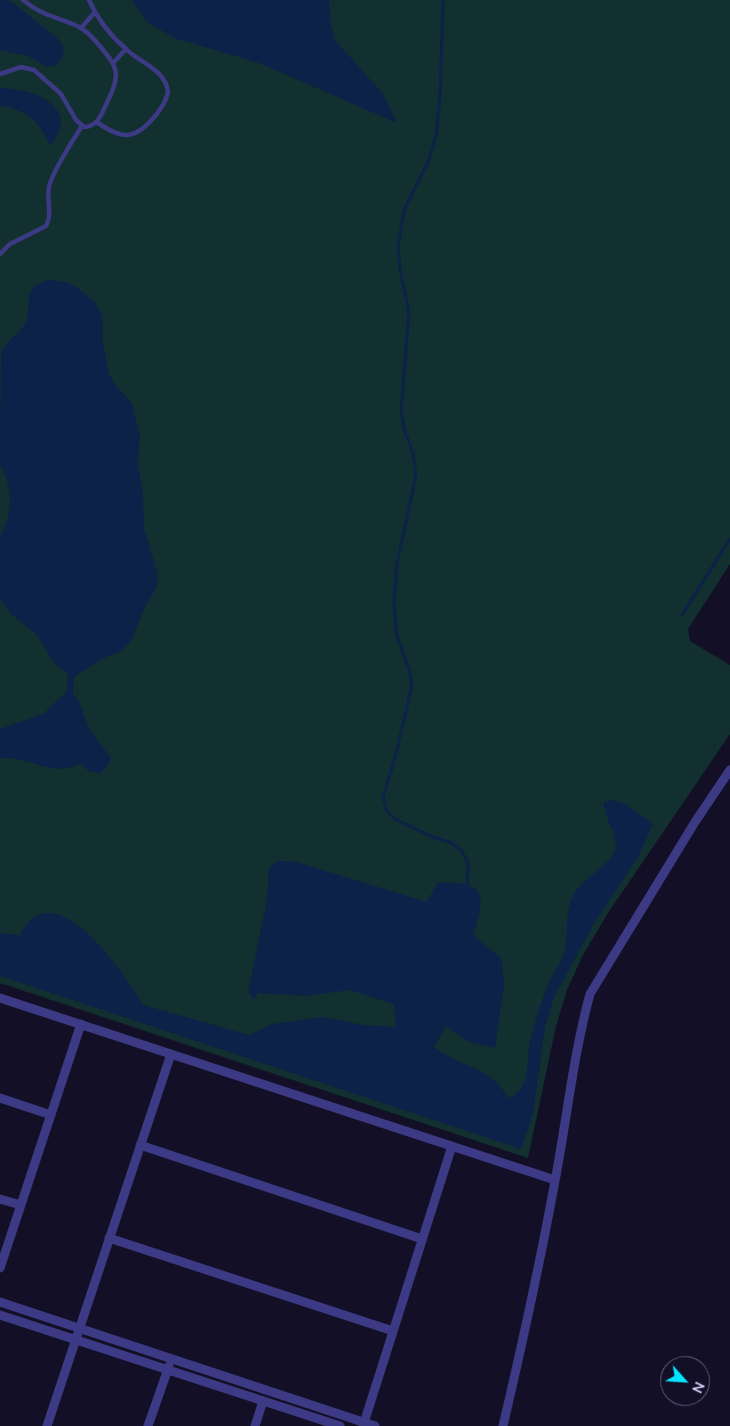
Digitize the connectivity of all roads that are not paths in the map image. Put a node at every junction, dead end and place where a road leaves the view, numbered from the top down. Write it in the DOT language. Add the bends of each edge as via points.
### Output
graph roads {
  1 [pos="24,0"];
  2 [pos="89,0"];
  3 [pos="95,12"];
  4 [pos="81,28"];
  5 [pos="126,49"];
  6 [pos="114,62"];
  7 [pos="0,74"];
  8 [pos="96,122"];
  9 [pos="82,126"];
  10 [pos="0,254"];
  11 [pos="730,770"];
  12 [pos="0,998"];
  13 [pos="81,1024"];
  14 [pos="171,1054"];
  15 [pos="0,1098"];
  16 [pos="51,1115"];
  17 [pos="140,1145"];
  18 [pos="452,1146"];
  19 [pos="556,1180"];
  20 [pos="0,1199"];
  21 [pos="21,1205"];
  22 [pos="109,1238"];
  23 [pos="422,1239"];
  24 [pos="0,1268"];
  25 [pos="0,1302"];
  26 [pos="0,1315"];
  27 [pos="79,1328"];
  28 [pos="393,1331"];
  29 [pos="76,1340"];
  30 [pos="171,1359"];
  31 [pos="167,1370"];
  32 [pos="263,1401"];
  33 [pos="363,1424"];
  34 [pos="47,1426"];
  35 [pos="148,1426"];
  36 [pos="255,1426"];
  37 [pos="340,1426"];
  38 [pos="375,1426"];
  39 [pos="503,1426"];
  1 -- 4 [label="lane" via="50,17"];
  2 -- 3 [label="lane"];
  3 -- 4 [label="lane"];
  3 -- 5 [label="lane"];
  4 -- 6 [label="lane"];
  5 -- 6 [label="lane"];
  5 -- 8 [label="lane" via="162,76 168,86 167,97 150,120 131,135 120,134"];
  6 -- 8 [label="lane" via="114,86"];
  7 -- 9 [label="lane" via="21,67 34,70 61,94"];
  8 -- 9 [label="lane"];
  9 -- 10 [label="lane" via="51,180 46,226 10,244"];
  11 -- 19 [label="street" via="590,994"];
  12 -- 13 [label="street"];
  13 -- 14 [label="street"];
  13 -- 16 [label="street"];
  14 -- 17 [label="street"];
  14 -- 18 [label="street"];
  15 -- 16 [label="street"];
  16 -- 21 [label="street"];
  17 -- 22 [label="street"];
  17 -- 23 [label="street"];
  18 -- 19 [label="street"];
  18 -- 23 [label="street"];
  19 -- 39 [label="street"];
  20 -- 21 [label="street"];
  21 -- 24 [label="street"];
  22 -- 27 [label="street"];
  22 -- 28 [label="street"];
  23 -- 28 [label="street"];
  25 -- 27 [label="street"];
  26 -- 29 [label="street"];
  27 -- 29 [label="street"];
  27 -- 30 [label="street"];
  28 -- 33 [label="street"];
  29 -- 31 [label="street"];
  29 -- 34 [label="street"];
  30 -- 31 [label="street"];
  30 -- 33 [label="street"];
  31 -- 32 [label="street"];
  31 -- 35 [label="street"];
  32 -- 36 [label="street"];
  32 -- 37 [label="street"];
  33 -- 38 [label="street"];
}
